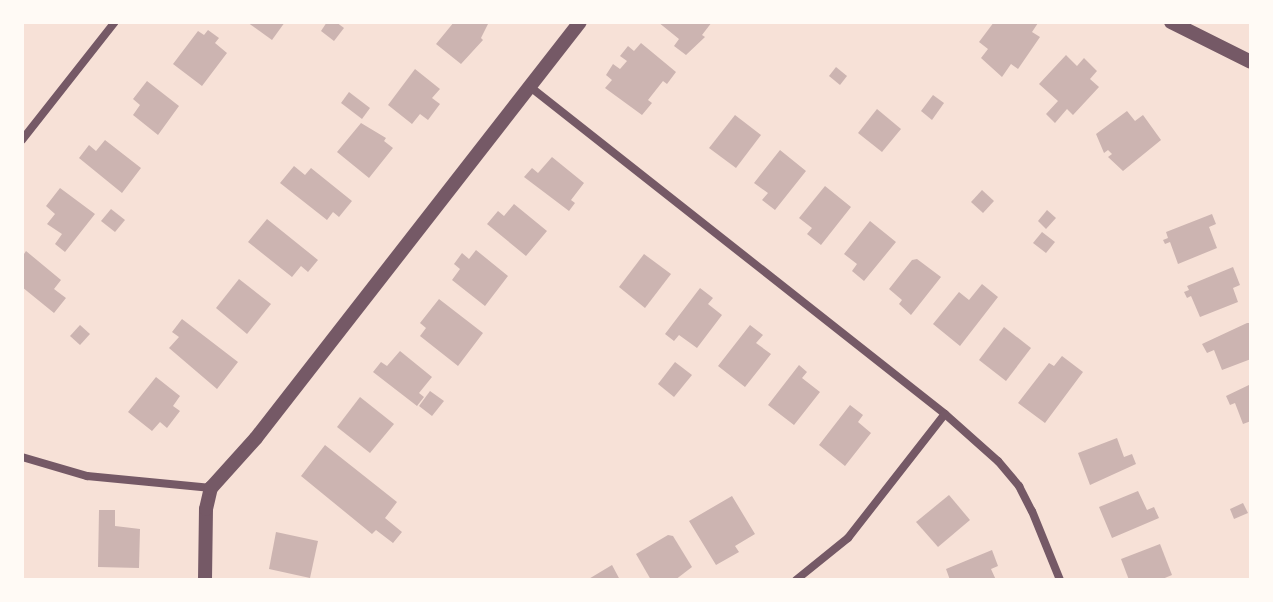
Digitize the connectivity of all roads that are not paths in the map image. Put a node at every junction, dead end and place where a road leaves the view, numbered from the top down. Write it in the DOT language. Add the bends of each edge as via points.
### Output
graph roads {
  1 [pos="115,22"];
  2 [pos="580,22"];
  3 [pos="1171,22"];
  4 [pos="1251,62"];
  5 [pos="528,85"];
  6 [pos="22,140"];
  7 [pos="945,414"];
  8 [pos="22,457"];
  9 [pos="211,488"];
  10 [pos="205,580"];
  11 [pos="796,580"];
  12 [pos="1060,580"];
  1 -- 6 [label="street"];
  2 -- 5 [label="street"];
  3 -- 4 [label="street"];
  5 -- 7 [label="street"];
  5 -- 9 [label="street" via="256,438"];
  7 -- 11 [label="street" via="848,538"];
  7 -- 12 [label="street" via="1019,486"];
  8 -- 9 [label="street" via="87,476"];
  9 -- 10 [label="street"];
}
